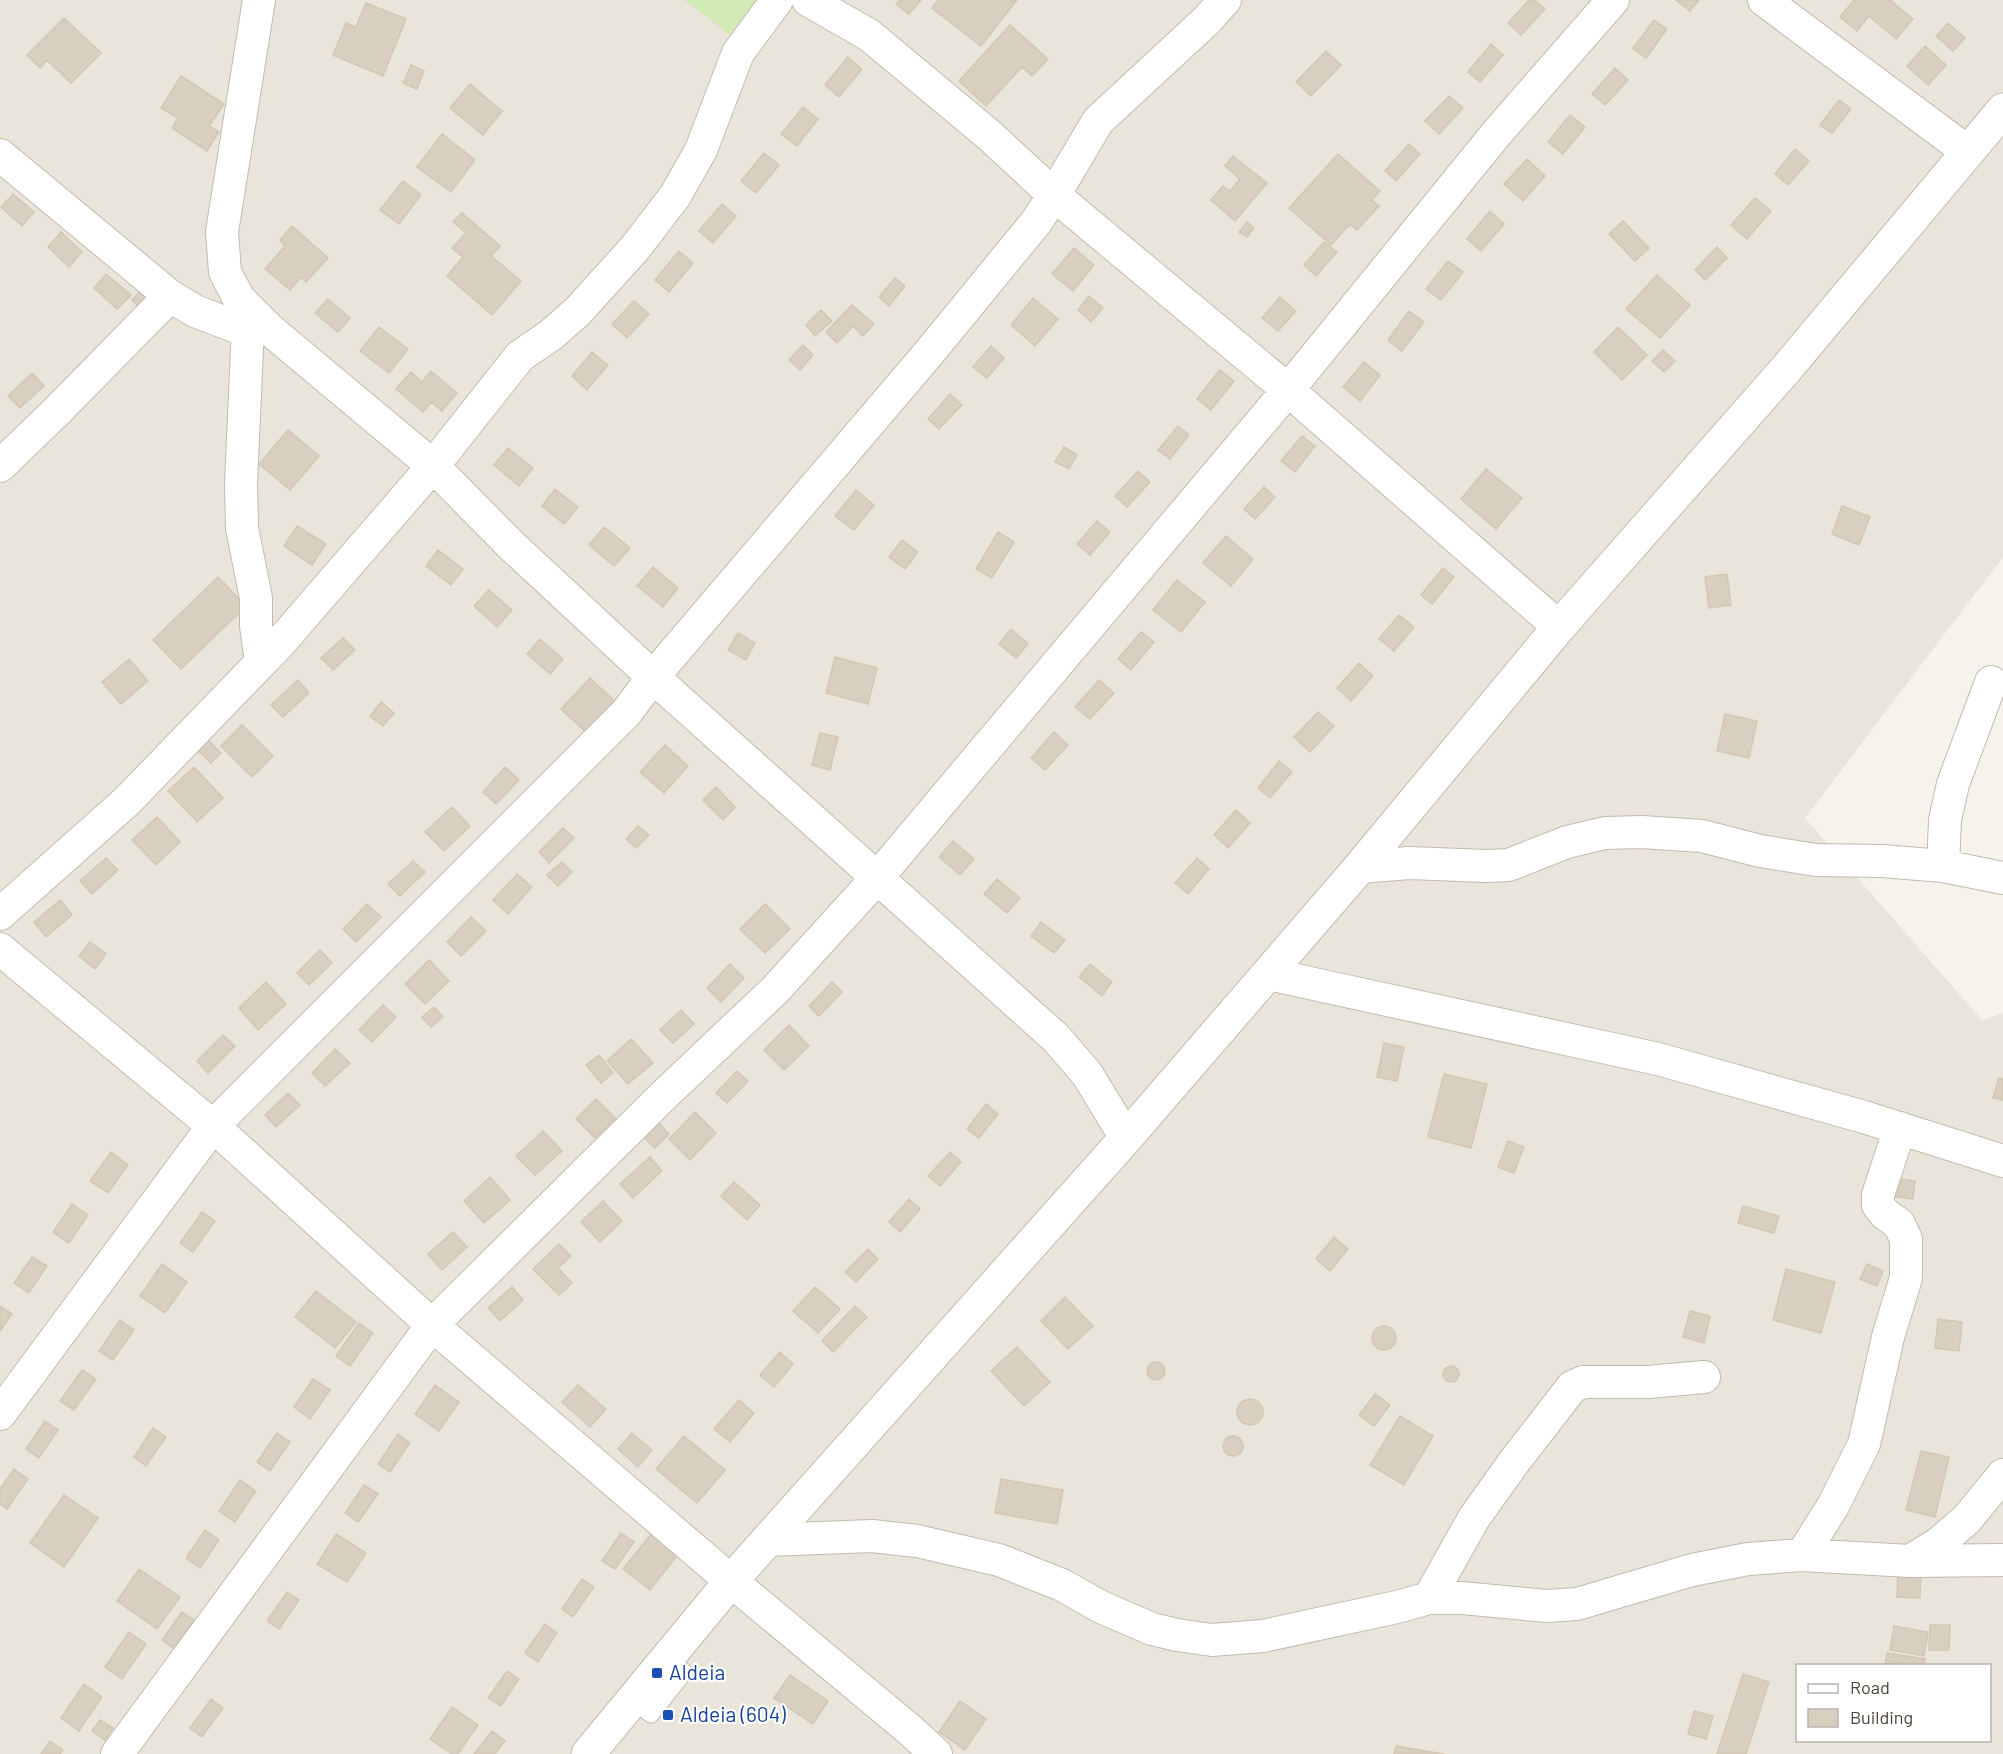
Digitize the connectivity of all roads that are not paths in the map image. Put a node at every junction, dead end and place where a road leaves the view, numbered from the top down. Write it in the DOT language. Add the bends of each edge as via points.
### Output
graph roads {
  1 [pos="259,0"];
  2 [pos="777,0"];
  3 [pos="808,0"];
  4 [pos="1225,0"];
  5 [pos="1613,0"];
  6 [pos="1764,0"];
  7 [pos="2003,110"];
  8 [pos="1968,152"];
  9 [pos="0,155"];
  10 [pos="1054,195"];
  11 [pos="170,296"];
  12 [pos="258,328"];
  13 [pos="1288,390"];
  14 [pos="0,466"];
  15 [pos="433,466"];
  16 [pos="1559,627"];
  17 [pos="261,662"];
  18 [pos="653,677"];
  19 [pos="1991,682"];
  20 [pos="1943,866"];
  21 [pos="1360,867"];
  22 [pos="877,878"];
  23 [pos="2003,878"];
  24 [pos="0,914"];
  25 [pos="0,950"];
  26 [pos="1268,974"];
  27 [pos="213,1126"];
  28 [pos="1900,1128"];
  29 [pos="1126,1138"];
  30 [pos="2003,1161"];
  31 [pos="432,1325"];
  32 [pos="1704,1377"];
  33 [pos="0,1414"];
  34 [pos="2003,1475"];
  35 [pos="767,1540"];
  36 [pos="1802,1555"];
  37 [pos="2003,1560"];
  38 [pos="1910,1561"];
  39 [pos="731,1581"];
  40 [pos="1429,1598"];
  41 [pos="117,1754"];
  42 [pos="588,1754"];
  43 [pos="936,1754"];
  1 -- 12 [label="street" via="222,232 225,272"];
  2 -- 15 [label="street" via="738,54 700,150 675,196 578,311 520,356"];
  3 -- 10 [label="street" via="869,35"];
  4 -- 10 [label="street" via="1098,121"];
  5 -- 13 [label="street" via="1496,134"];
  6 -- 8 [label="street"];
  7 -- 8 [label="street"];
  8 -- 16 [label="street" via="1787,368"];
  9 -- 11 [label="street"];
  10 -- 13 [label="street"];
  10 -- 18 [label="street" via="928,354"];
  11 -- 12 [label="street" via="234,326"];
  11 -- 14 [label="street"];
  12 -- 15 [label="street"];
  12 -- 17 [label="street" via="241,483 242,528 256,598"];
  13 -- 16 [label="street"];
  13 -- 22 [label="street"];
  15 -- 17 [label="street"];
  15 -- 18 [label="street" via="512,546"];
  16 -- 21 [label="street"];
  17 -- 24 [label="street" via="127,801"];
  18 -- 22 [label="street"];
  18 -- 27 [label="street" via="626,713"];
  19 -- 20 [label="street" via="1953,784 1945,820"];
  20 -- 21 [label="street" via="1816,860 1702,836 1642,832 1605,833 1567,842 1509,865 1409,863"];
  20 -- 23 [label="street"];
  21 -- 26 [label="street"];
  22 -- 29 [label="street" via="1056,1038 1087,1074"];
  22 -- 31 [label="street" via="775,990"];
  25 -- 27 [label="street"];
  26 -- 28 [label="street" via="1658,1059"];
  26 -- 29 [label="street"];
  27 -- 31 [label="street"];
  27 -- 33 [label="street"];
  28 -- 30 [label="street"];
  28 -- 36 [label="street" via="1878,1205 1899,1224 1906,1239 1906,1278 1864,1444 1833,1506"];
  29 -- 35 [label="street"];
  31 -- 39 [label="street"];
  31 -- 41 [label="street"];
  32 -- 40 [label="street" via="1583,1382 1572,1387 1474,1518"];
  34 -- 38 [label="street" via="1967,1519"];
  35 -- 39 [label="street"];
  35 -- 40 [label="street" via="872,1536 917,1541 999,1560 1062,1585 1152,1629 1212,1640 1263,1636"];
  36 -- 38 [label="street"];
  36 -- 40 [label="street" via="1748,1559 1692,1570 1577,1604 1547,1606"];
  37 -- 38 [label="street"];
  39 -- 42 [label="street"];
  39 -- 43 [label="street"];
}
